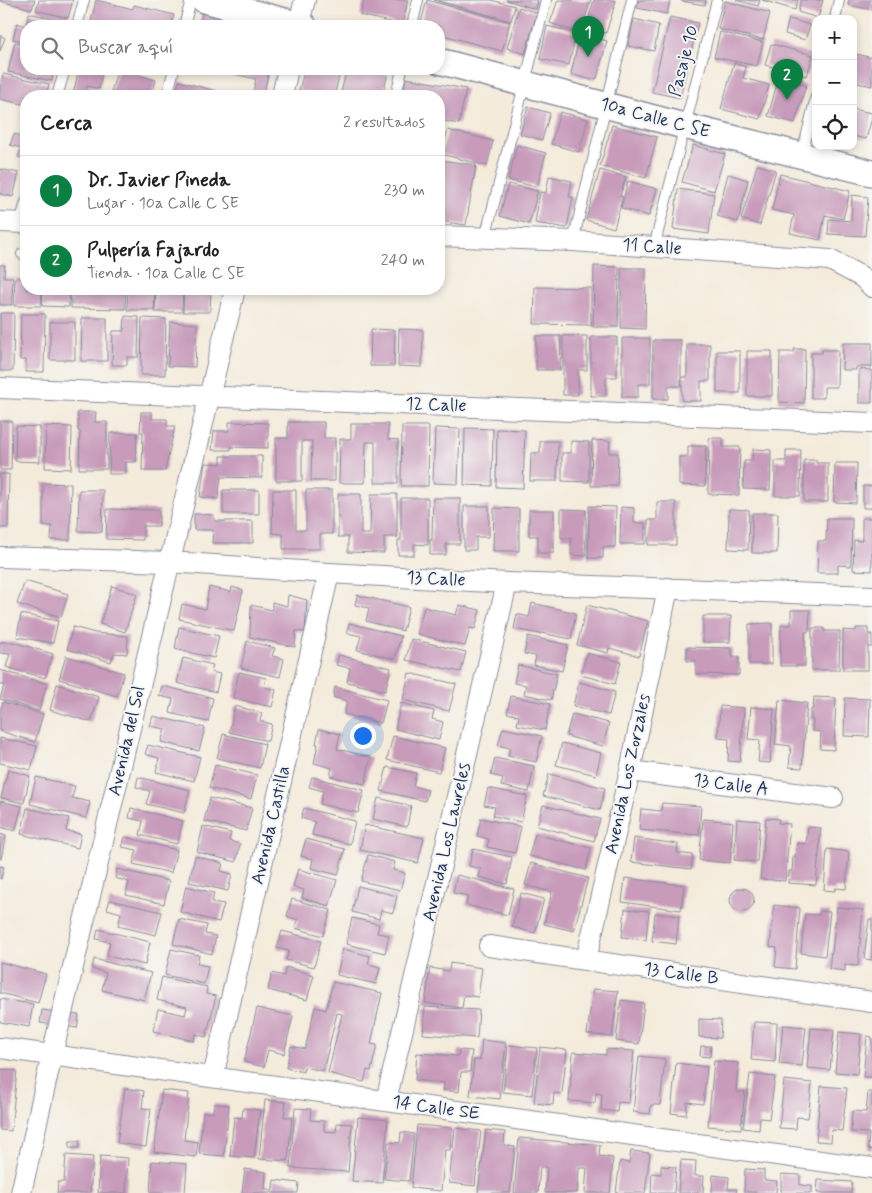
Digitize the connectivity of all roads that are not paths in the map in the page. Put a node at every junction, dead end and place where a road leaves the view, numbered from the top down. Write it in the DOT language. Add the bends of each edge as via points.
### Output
graph roads {
  1 [pos="84,0"];
  2 [pos="191,0"];
  3 [pos="204,0"];
  4 [pos="305,0"];
  5 [pos="418,0"];
  6 [pos="546,0"];
  7 [pos="632,0"];
  8 [pos="717,0"];
  9 [pos="839,0"];
  10 [pos="836,15"];
  11 [pos="79,20"];
  12 [pos="186,20"];
  13 [pos="278,20"];
  14 [pos="301,20"];
  15 [pos="413,20"];
  16 [pos="445,63"];
  17 [pos="63,75"];
  18 [pos="172,75"];
  19 [pos="287,75"];
  20 [pos="401,75"];
  21 [pos="524,83"];
  22 [pos="59,90"];
  23 [pos="169,90"];
  24 [pos="283,90"];
  25 [pos="397,90"];
  26 [pos="606,105"];
  27 [pos="814,105"];
  28 [pos="684,126"];
  29 [pos="802,156"];
  30 [pos="872,173"];
  31 [pos="0,222"];
  32 [pos="20,223"];
  33 [pos="445,236"];
  34 [pos="485,238"];
  35 [pos="573,241"];
  36 [pos="654,247"];
  37 [pos="867,282"];
  38 [pos="234,295"];
  39 [pos="0,388"];
  40 [pos="210,396"];
  41 [pos="872,423"];
  42 [pos="0,557"];
  43 [pos="170,562"];
  44 [pos="329,573"];
  45 [pos="507,583"];
  46 [pos="668,588"];
  47 [pos="872,596"];
  48 [pos="630,771"];
  49 [pos="833,798"];
  50 [pos="489,946"];
  51 [pos="586,960"];
  52 [pos="872,1002"];
  53 [pos="0,1048"];
  54 [pos="52,1055"];
  55 [pos="213,1077"];
  56 [pos="386,1101"];
  57 [pos="872,1168"];
  58 [pos="21,1193"];
  1 -- 11 [label="lane"];
  2 -- 12 [label="lane"];
  3 -- 13 [label="street"];
  4 -- 14 [label="street"];
  5 -- 15 [label="lane"];
  6 -- 21 [label="lane"];
  7 -- 26 [label="lane"];
  8 -- 28 [label="lane, Pasaje 10"];
  9 -- 10 [label="lane"];
  16 -- 21 [label="street, 10a Calle C SE"];
  17 -- 22 [label="lane"];
  18 -- 23 [label="lane"];
  19 -- 24 [label="street"];
  20 -- 25 [label="lane"];
  21 -- 26 [label="street, 10a Calle C SE"];
  21 -- 34 [label="lane"];
  26 -- 28 [label="street, 10a Calle C SE"];
  26 -- 35 [label="lane"];
  27 -- 29 [label="lane"];
  28 -- 29 [label="street, 10a Calle C SE"];
  28 -- 36 [label="lane, Pasaje 10"];
  29 -- 30 [label="street, 10a Calle C SE"];
  31 -- 32 [label="street"];
  33 -- 34 [label="street, 11 Calle"];
  34 -- 35 [label="street, 11 Calle"];
  35 -- 36 [label="street, 11 Calle"];
  36 -- 37 [label="street, 11 Calle" via="830,260"];
  38 -- 40 [label="street, Avenida del Sol"];
  39 -- 40 [label="street, 12 Calle"];
  40 -- 41 [label="street, 12 Calle"];
  40 -- 43 [label="street, Avenida del Sol"];
  42 -- 43 [label="street, 13 Calle"];
  43 -- 44 [label="street, 13 Calle"];
  43 -- 54 [label="street, Avenida del Sol"];
  44 -- 45 [label="street, 13 Calle"];
  44 -- 55 [label="street, Avenida Castilla"];
  45 -- 46 [label="street, 13 Calle"];
  45 -- 56 [label="street, Avenida Los Laureles"];
  46 -- 47 [label="street, 13 Calle"];
  46 -- 48 [label="street, Avenida Los Zorzales"];
  48 -- 49 [label="street, 13 Calle A"];
  48 -- 51 [label="street, Avenida Los Zorzales"];
  50 -- 51 [label="street, 13 Calle B"];
  51 -- 52 [label="street, 13 Calle B"];
  53 -- 54 [label="street, 14 Calle SE"];
  54 -- 55 [label="street, 14 Calle SE"];
  54 -- 58 [label="street, Avenida del Sol"];
  55 -- 56 [label="street, 14 Calle SE"];
  56 -- 57 [label="street, 14 Calle SE"];
}
